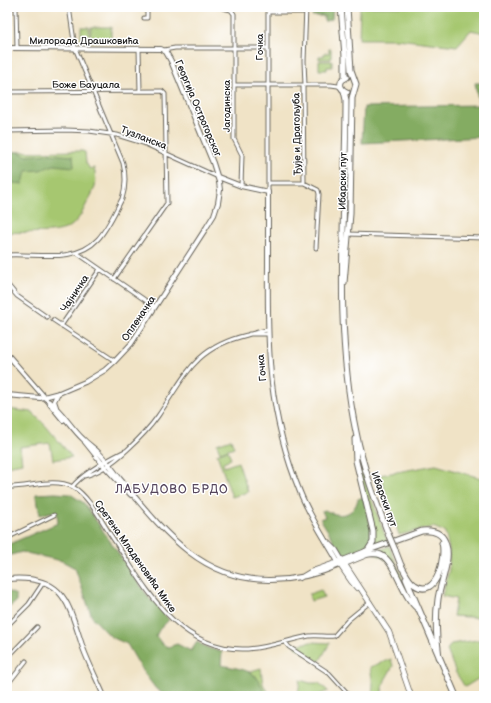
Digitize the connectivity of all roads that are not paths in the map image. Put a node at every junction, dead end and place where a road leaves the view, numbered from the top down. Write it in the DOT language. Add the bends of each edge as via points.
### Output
graph roads {
  1 [pos="7,7"];
  2 [pos="16,7"];
  3 [pos="69,7"];
  4 [pos="147,7"];
  5 [pos="219,7"];
  6 [pos="268,7"];
  7 [pos="306,7"];
  8 [pos="341,7"];
  9 [pos="347,7"];
  10 [pos="268,12"];
  11 [pos="306,12"];
  12 [pos="147,16"];
  13 [pos="7,48"];
  14 [pos="17,48"];
  15 [pos="75,48"];
  16 [pos="139,48"];
  17 [pos="234,48"];
  18 [pos="268,48"];
  19 [pos="162,49"];
  20 [pos="343,78"];
  21 [pos="354,78"];
  22 [pos="330,84"];
  23 [pos="234,85"];
  24 [pos="268,85"];
  25 [pos="304,85"];
  26 [pos="343,90"];
  27 [pos="140,91"];
  28 [pos="353,91"];
  29 [pos="7,92"];
  30 [pos="93,92"];
  31 [pos="7,131"];
  32 [pos="111,134"];
  33 [pos="166,154"];
  34 [pos="218,177"];
  35 [pos="268,182"];
  36 [pos="304,183"];
  37 [pos="240,186"];
  38 [pos="268,192"];
  39 [pos="346,234"];
  40 [pos="484,238"];
  41 [pos="316,248"];
  42 [pos="77,253"];
  43 [pos="7,255"];
  44 [pos="100,269"];
  45 [pos="114,279"];
  46 [pos="7,284"];
  47 [pos="155,307"];
  48 [pos="47,317"];
  49 [pos="53,320"];
  50 [pos="61,326"];
  51 [pos="268,332"];
  52 [pos="7,354"];
  53 [pos="115,361"];
  54 [pos="35,386"];
  55 [pos="59,393"];
  56 [pos="7,395"];
  57 [pos="25,397"];
  58 [pos="44,397"];
  59 [pos="48,401"];
  60 [pos="57,409"];
  61 [pos="71,427"];
  62 [pos="356,432"];
  63 [pos="105,465"];
  64 [pos="7,487"];
  65 [pos="72,487"];
  66 [pos="54,515"];
  67 [pos="7,538"];
  68 [pos="367,553"];
  69 [pos="341,563"];
  70 [pos="401,565"];
  71 [pos="7,579"];
  72 [pos="43,582"];
  73 [pos="370,602"];
  74 [pos="419,610"];
  75 [pos="7,626"];
  76 [pos="37,627"];
  77 [pos="285,642"];
  78 [pos="439,657"];
  79 [pos="7,658"];
  80 [pos="26,661"];
  81 [pos="7,685"];
  82 [pos="104,696"];
  83 [pos="350,696"];
  84 [pos="411,696"];
  85 [pos="456,696"];
  1 -- 2 [label="street"];
  2 -- 14 [label="street"];
  3 -- 15 [label="street"];
  4 -- 12 [label="street"];
  5 -- 17 [label="street, Јагодинска" via="233,12"];
  6 -- 10 [label="street, Гочка"];
  7 -- 11 [label="street"];
  8 -- 20 [label="main road" via="345,56"];
  9 -- 21 [label="main road" via="351,70"];
  10 -- 11 [label="street"];
  10 -- 18 [label="street, Гочка"];
  11 -- 25 [label="street"];
  13 -- 14 [label="street, Милорада Драшковића"];
  14 -- 15 [label="street, Милорада Драшковића"];
  15 -- 16 [label="street, Милорада Драшковића"];
  15 -- 30 [label="street"];
  16 -- 19 [label="street, Милорада Драшковића"];
  16 -- 27 [label="street"];
  17 -- 18 [label="street, Милорада Драшковића"];
  17 -- 19 [label="street, Милорада Драшковића"];
  17 -- 23 [label="street, Јагодинска"];
  18 -- 24 [label="street, Гочка"];
  19 -- 34 [label="street, Георгија Острогорског" via="171,61"];
  20 -- 21 [label="main road"];
  20 -- 22 [label="street, Ђује и Драгољуба"];
  20 -- 26 [label="main road" via="340,85"];
  21 -- 28 [label="main road" via="356,88"];
  22 -- 25 [label="street, Ђује и Драгољуба"];
  22 -- 26 [label="street, Ђује и Драгољуба"];
  23 -- 24 [label="street, Ђује и Драгољуба"];
  23 -- 37 [label="street, Јагодинска" via="234,139 242,155"];
  24 -- 25 [label="street, Ђује и Драгољуба"];
  24 -- 35 [label="street, Гочка"];
  25 -- 36 [label="street, Ђује и Драгољуба"];
  26 -- 28 [label="main road" via="348,93"];
  26 -- 39 [label="main road, Ибарски пут" via="346,100"];
  27 -- 30 [label="street, Боже Бауцала"];
  27 -- 33 [label="street, Боже Бауцала" via="164,93"];
  28 -- 39 [label="main road, Ибарски пут" via="352,166"];
  29 -- 30 [label="street, Боже Бауцала"];
  30 -- 32 [label="street"];
  31 -- 32 [label="street, Тузланска" via="66,130"];
  32 -- 33 [label="street, Тузланска" via="136,140"];
  32 -- 42 [label="street" via="125,170 124,193 100,237"];
  33 -- 34 [label="street, Тузланска"];
  33 -- 45 [label="street" via="167,203"];
  34 -- 37 [label="street, Тузланска"];
  34 -- 47 [label="street, Опленачка" via="220,194 214,215"];
  35 -- 36 [label="street"];
  35 -- 38 [label="street, Гочка"];
  36 -- 41 [label="street" via="319,193"];
  37 -- 38 [label="street, Тузланска"];
  38 -- 51 [label="street, Гочка"];
  39 -- 40 [label="street"];
  39 -- 62 [label="main road, Ибарски пут" via="342,276 345,358"];
  42 -- 43 [label="street"];
  42 -- 44 [label="street"];
  44 -- 45 [label="street"];
  44 -- 50 [label="street, Чајничка"];
  45 -- 47 [label="street"];
  46 -- 48 [label="street, Чајничка" via="17,296"];
  47 -- 53 [label="street, Опленачка" via="131,344"];
  49 -- 50 [label="street, Чајничка"];
  50 -- 53 [label="street, Чајничка"];
  51 -- 63 [label="street" via="236,338 197,360 146,431 126,451"];
  51 -- 69 [label="street, Гочка" via="273,401 281,439 304,502 327,541 336,550"];
  52 -- 54 [label="street"];
  53 -- 55 [label="street, Опленачка" via="85,382"];
  54 -- 57 [label="street" via="34,393"];
  54 -- 58 [label="street"];
  55 -- 58 [label="street, Опленачка"];
  55 -- 60 [label="street" via="54,401"];
  56 -- 57 [label="street, Опленачка"];
  57 -- 58 [label="street, Опленачка"];
  58 -- 59 [label="street"];
  59 -- 60 [label="street"];
  59 -- 61 [label="street" via="54,411"];
  60 -- 61 [label="street"];
  61 -- 63 [label="street" via="90,444"];
  62 -- 68 [label="main road" via="356,461 374,535"];
  62 -- 70 [label="main road, Ибарски пут, bridge" via="366,472"];
  63 -- 65 [label="street" via="88,472"];
  63 -- 69 [label="street" via="127,492 181,546 211,567 249,579 281,580 300,578 310,572"];
  64 -- 65 [label="street" via="53,483"];
  65 -- 77 [label="street, Сретена Младеновића Мике" via="89,502 160,606 180,628 208,643 232,649 257,648"];
  66 -- 67 [label="street"];
  68 -- 69 [label="main road"];
  68 -- 70 [label="main road" via="420,534 432,534 441,541 444,552 441,568 437,579 430,586 415,586"];
  68 -- 74 [label="main road" via="378,554 384,558 410,602"];
  68 -- 78 [label="main road" via="422,530 432,530 443,538 447,556 435,621"];
  69 -- 73 [label="main road"];
  70 -- 74 [label="main road, Ибарски пут"];
  71 -- 72 [label="street" via="24,578"];
  72 -- 75 [label="street" via="29,604"];
  72 -- 82 [label="street" via="59,593 68,605"];
  73 -- 77 [label="street, Сретена Младеновића Мике" via="348,620 334,636 309,637"];
  73 -- 84 [label="main road" via="389,632"];
  74 -- 78 [label="main road, Ибарски пут"];
  76 -- 79 [label="street"];
  77 -- 83 [label="street" via="329,673"];
  78 -- 85 [label="main road, Ибарски пут"];
  80 -- 81 [label="street"];
}
